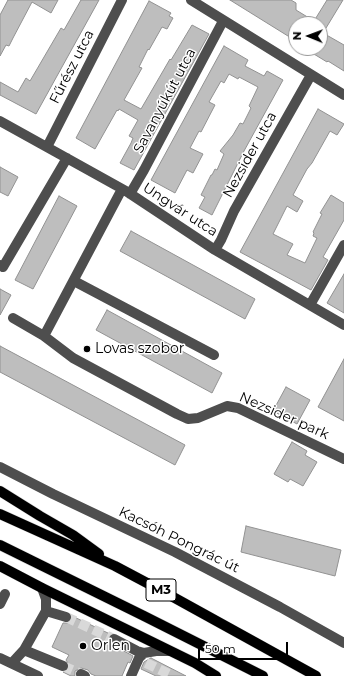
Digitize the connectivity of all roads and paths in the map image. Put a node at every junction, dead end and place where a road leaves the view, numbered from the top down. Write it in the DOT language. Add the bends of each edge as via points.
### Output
graph roads {
  1 [pos="122,0"];
  2 [pos="191,0"];
  3 [pos="223,21"];
  4 [pos="311,75"];
  5 [pos="344,95"];
  6 [pos="0,121"];
  7 [pos="47,147"];
  8 [pos="67,158"];
  9 [pos="126,191"];
  10 [pos="344,244"];
  11 [pos="215,250"];
  12 [pos="0,265"];
  13 [pos="74,281"];
  14 [pos="310,305"];
  15 [pos="13,318"];
  16 [pos="344,325"];
  17 [pos="44,336"];
  18 [pos="214,355"];
  19 [pos="344,459"];
  20 [pos="0,467"];
  21 [pos="0,491"];
  22 [pos="0,514"];
  23 [pos="0,545"];
  24 [pos="0,566"];
  25 [pos="115,566"];
  26 [pos="42,588"];
  27 [pos="46,611"];
  28 [pos="66,617"];
  29 [pos="114,639"];
  30 [pos="344,643"];
  31 [pos="24,650"];
  32 [pos="169,651"];
  33 [pos="0,658"];
  34 [pos="143,659"];
  35 [pos="12,663"];
  36 [pos="63,666"];
  37 [pos="38,676"];
  38 [pos="131,676"];
  39 [pos="216,676"];
  40 [pos="263,676"];
  41 [pos="316,676"];
  1 -- 7 [label="street, Fűrész utca"];
  2 -- 3 [label="street"];
  3 -- 4 [label="street"];
  3 -- 9 [label="street, Savanyúkút utca" via="144,170"];
  4 -- 5 [label="street"];
  4 -- 11 [label="street, Nezsider utca" via="234,211"];
  6 -- 7 [label="street, Ungvár utca"];
  7 -- 8 [label="street, Ungvár utca"];
  8 -- 9 [label="street, Ungvár utca"];
  8 -- 12 [label="street" via="3,267"];
  9 -- 11 [label="street, Ungvár utca"];
  9 -- 13 [label="street"];
  10 -- 14 [label="street"];
  11 -- 14 [label="street, Ungvár utca"];
  13 -- 17 [label="street"];
  13 -- 18 [label="street"];
  14 -- 16 [label="street, Ungvár utca"];
  15 -- 17 [label="street, Nezsider park"];
  17 -- 19 [label="street, Nezsider park" via="73,358 188,419 198,418 227,406 238,408"];
  20 -- 30 [label="street, Kacsóh Pongrác út" via="175,552"];
  21 -- 25 [label="main road" via="73,535"];
  22 -- 25 [label="main road, M3"];
  23 -- 40 [label="main road, M3"];
  24 -- 26 [label="main road"];
  25 -- 41 [label="main road, M3"];
  26 -- 27 [label="street" via="46,599"];
  26 -- 32 [label="main road"];
  27 -- 28 [label="street"];
  27 -- 31 [label="street"];
  29 -- 34 [label="street" via="137,651"];
  31 -- 35 [label="street"];
  31 -- 36 [label="street"];
  32 -- 34 [label="street" via="156,650"];
  32 -- 39 [label="main road" via="196,663"];
  33 -- 35 [label="street"];
  34 -- 38 [label="street"];
  35 -- 37 [label="street"];
}
